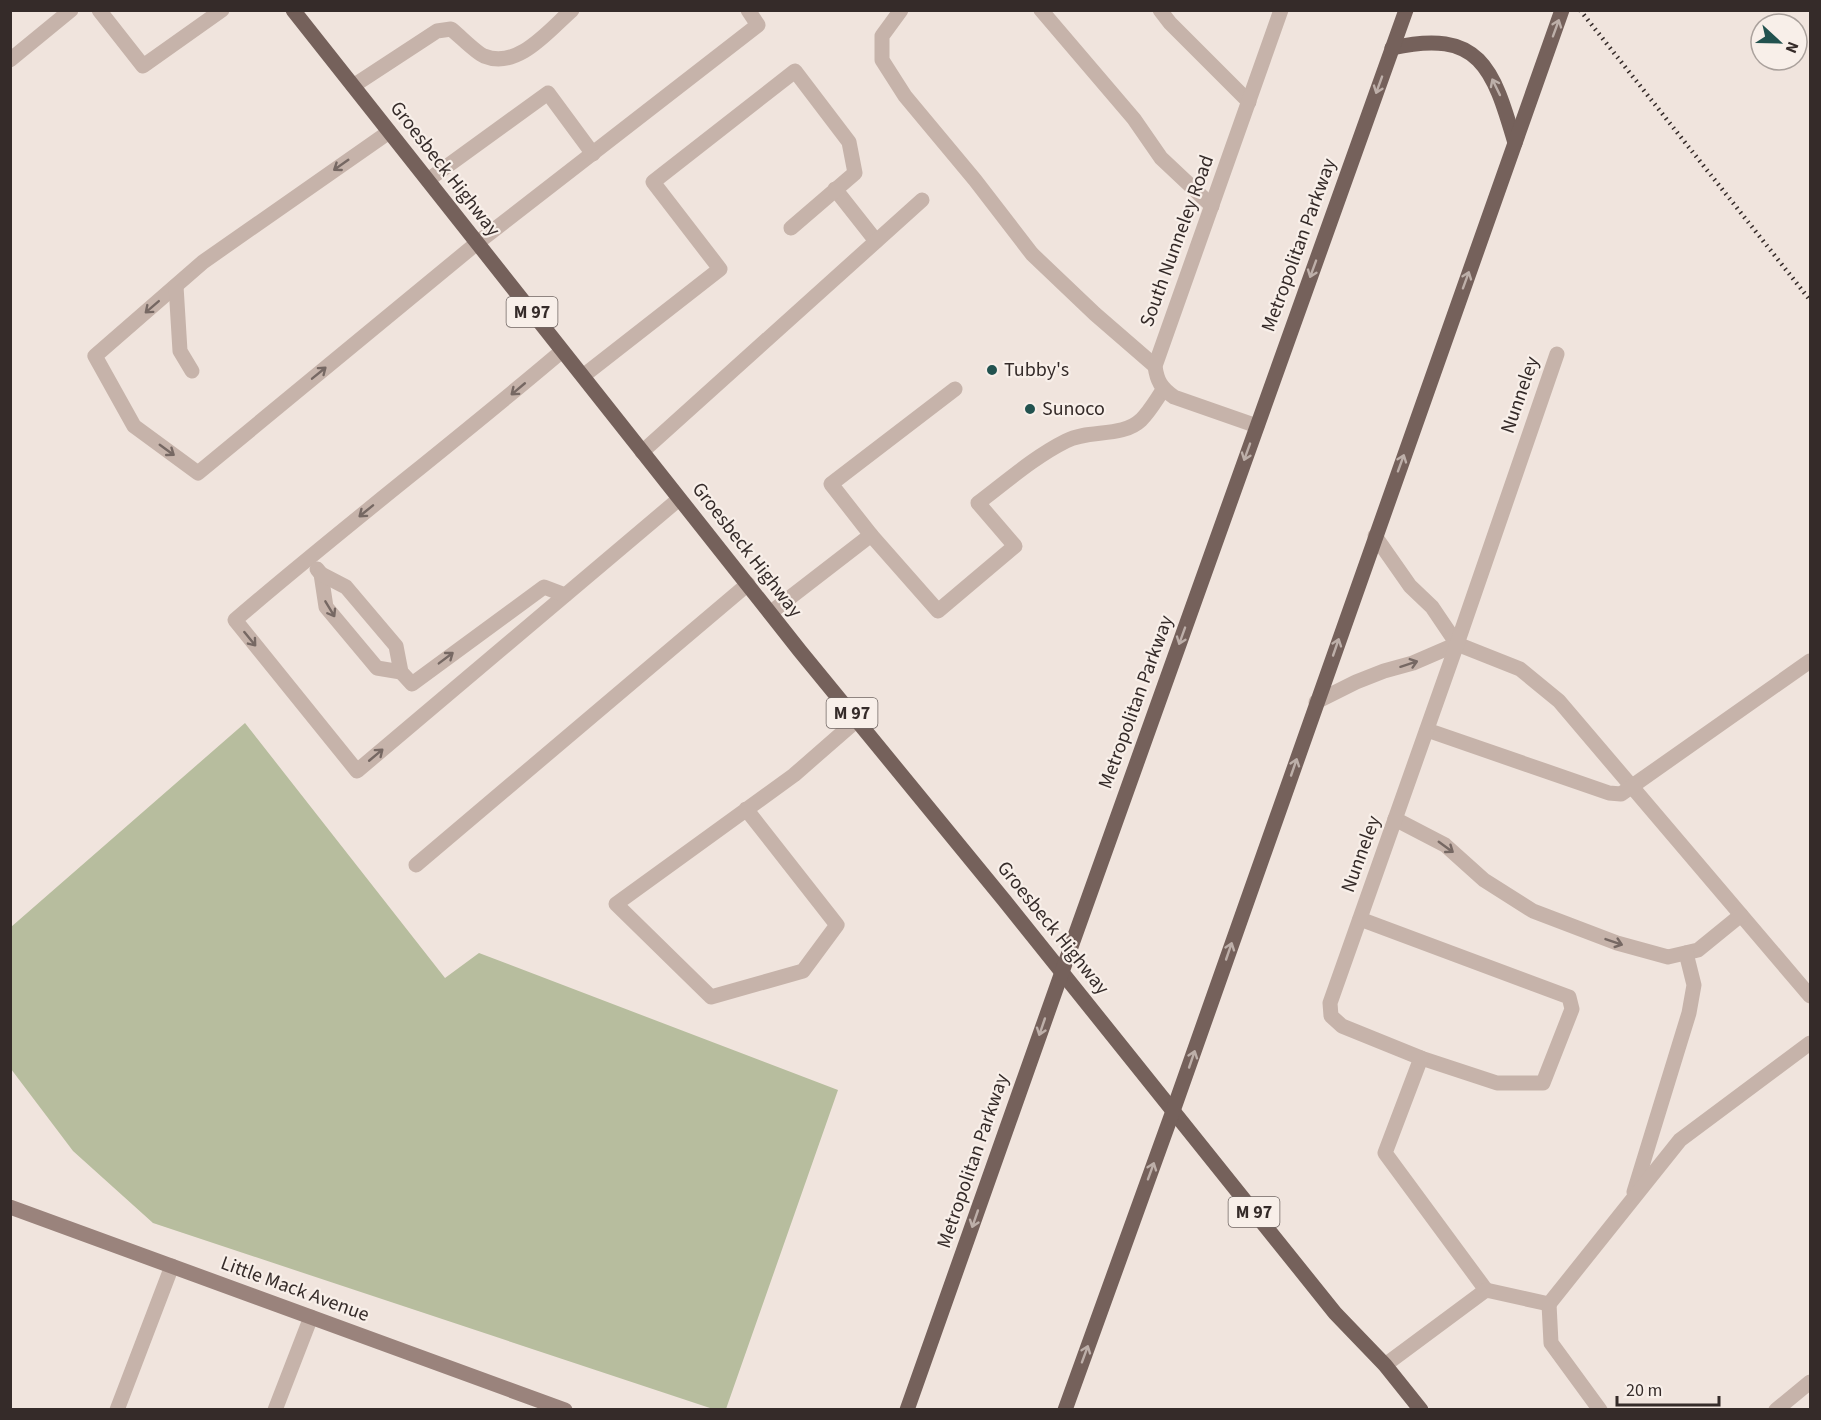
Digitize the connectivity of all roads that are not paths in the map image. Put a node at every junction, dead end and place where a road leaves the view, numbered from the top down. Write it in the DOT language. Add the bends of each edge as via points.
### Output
graph roads {
  1 [pos="71,10"];
  2 [pos="99,10"];
  3 [pos="222,10"];
  4 [pos="293,10"];
  5 [pos="572,10"];
  6 [pos="748,10"];
  7 [pos="901,10"];
  8 [pos="1041,10"];
  9 [pos="1160,10"];
  10 [pos="1281,10"];
  11 [pos="1406,10"];
  12 [pos="1562,10"];
  13 [pos="1392,48"];
  14 [pos="10,60"];
  15 [pos="353,86"];
  16 [pos="1249,102"];
  17 [pos="389,132"];
  18 [pos="1515,143"];
  19 [pos="593,154"];
  20 [pos="428,180"];
  21 [pos="835,189"];
  22 [pos="922,200"];
  23 [pos="1212,206"];
  24 [pos="790,228"];
  25 [pos="876,241"];
  26 [pos="477,243"];
  27 [pos="176,286"];
  28 [pos="562,351"];
  29 [pos="1557,354"];
  30 [pos="1155,366"];
  31 [pos="192,371"];
  32 [pos="583,376"];
  33 [pos="955,389"];
  34 [pos="1163,390"];
  35 [pos="1257,426"];
  36 [pos="642,452"];
  37 [pos="680,499"];
  38 [pos="871,535"];
  39 [pos="1375,536"];
  40 [pos="307,558"];
  41 [pos="321,574"];
  42 [pos="747,584"];
  43 [pos="566,595"];
  44 [pos="770,613"];
  45 [pos="1457,644"];
  46 [pos="1810,662"];
  47 [pos="401,672"];
  48 [pos="1316,702"];
  49 [pos="857,720"];
  50 [pos="1427,730"];
  51 [pos="1632,786"];
  52 [pos="746,809"];
  53 [pos="1395,819"];
  54 [pos="416,865"];
  55 [pos="1741,915"];
  56 [pos="1360,919"];
  57 [pos="1686,953"];
  58 [pos="1062,972"];
  59 [pos="1810,996"];
  60 [pos="1810,1043"];
  61 [pos="1422,1058"];
  62 [pos="1173,1111"];
  63 [pos="1632,1200"];
  64 [pos="10,1207"];
  65 [pos="172,1266"];
  66 [pos="1486,1290"];
  67 [pos="1550,1304"];
  68 [pos="311,1317"];
  69 [pos="1385,1365"];
  70 [pos="1810,1382"];
  71 [pos="117,1410"];
  72 [pos="275,1410"];
  73 [pos="565,1410"];
  74 [pos="908,1410"];
  75 [pos="1065,1410"];
  76 [pos="1421,1410"];
  77 [pos="1600,1410"];
  78 [pos="1776,1410"];
  1 -- 14 [label="street"];
  2 -- 3 [label="street" via="143,66"];
  4 -- 15 [label="main road, Groesbeck Highway / M 97"];
  5 -- 15 [label="street" via="521,54 503,60 483,56 451,29 437,31"];
  6 -- 19 [label="street" via="758,25"];
  7 -- 30 [label="street" via="882,36 882,60 905,96 1032,254"];
  8 -- 23 [label="street" via="1134,119 1161,158"];
  9 -- 16 [label="street"];
  10 -- 16 [label="street, South Nunneley Road"];
  11 -- 13 [label="main road, Metropolitan Parkway"];
  18 -- 12 [label="main road, one-way"];
  18 -- 13 [label="main road, one-way" via="1496,86 1474,55 1446,43"];
  13 -- 35 [label="main road, Metropolitan Parkway, one-way"];
  15 -- 17 [label="main road, Groesbeck Highway / M 97"];
  16 -- 23 [label="street, South Nunneley Road"];
  17 -- 20 [label="main road, Groesbeck Highway / M 97"];
  17 -- 27 [label="street, one-way" via="203,262"];
  39 -- 18 [label="main road, one-way"];
  19 -- 20 [label="street" via="548,93"];
  19 -- 26 [label="street"];
  20 -- 26 [label="main road, Groesbeck Highway / M 97"];
  21 -- 24 [label="street"];
  21 -- 25 [label="street"];
  21 -- 32 [label="street" via="855,173 849,142 795,71 653,182 720,268"];
  22 -- 25 [label="street"];
  23 -- 30 [label="street, South Nunneley Road"];
  25 -- 36 [label="street"];
  27 -- 26 [label="street, one-way" via="95,356 134,426 198,473"];
  26 -- 28 [label="main road, Groesbeck Highway / M 97"];
  27 -- 31 [label="street" via="180,351"];
  28 -- 32 [label="main road, Groesbeck Highway / M 97"];
  28 -- 40 [label="street, one-way"];
  29 -- 45 [label="street, Nunneley"];
  30 -- 34 [label="street"];
  32 -- 36 [label="main road, Groesbeck Highway / M 97"];
  33 -- 38 [label="street" via="831,483"];
  34 -- 35 [label="street"];
  34 -- 38 [label="street" via="1140,422 1128,428 1069,439 978,503 1016,546 938,611"];
  35 -- 58 [label="main road, Metropolitan Parkway, one-way"];
  36 -- 37 [label="main road, Groesbeck Highway / M 97"];
  37 -- 42 [label="main road, Groesbeck Highway / M 97"];
  37 -- 43 [label="street"];
  38 -- 44 [label="street"];
  39 -- 45 [label="street"];
  48 -- 39 [label="main road, one-way"];
  40 -- 41 [label="street"];
  40 -- 43 [label="street, one-way" via="235,620 357,771"];
  41 -- 47 [label="street" via="346,587 396,646"];
  41 -- 47 [label="street, one-way" via="326,607 376,668"];
  42 -- 44 [label="main road, Groesbeck Highway / M 97"];
  42 -- 54 [label="street"];
  47 -- 43 [label="street, one-way" via="412,684 544,587"];
  44 -- 49 [label="main road, Groesbeck Highway / M 97"];
  48 -- 45 [label="street, one-way" via="1356,682"];
  45 -- 50 [label="street, Nunneley"];
  45 -- 51 [label="street" via="1520,669 1559,701"];
  46 -- 51 [label="street"];
  62 -- 48 [label="main road, one-way"];
  49 -- 52 [label="street" via="794,775"];
  49 -- 58 [label="main road, Groesbeck Highway / M 97"];
  50 -- 51 [label="street" via="1609,793 1621,794"];
  50 -- 53 [label="street, Nunneley"];
  51 -- 55 [label="street"];
  52 -- 52 [label="street" via="616,904 711,997 803,971 837,925"];
  53 -- 56 [label="street, Nunneley"];
  53 -- 57 [label="street, one-way" via="1445,845 1484,880 1533,911 1617,943 1668,957"];
  55 -- 57 [label="street" via="1698,950"];
  55 -- 59 [label="street"];
  56 -- 61 [label="street, Nunneley" via="1330,1003 1331,1016 1342,1026"];
  56 -- 61 [label="street" via="1569,997 1572,1009 1543,1083 1497,1083"];
  57 -- 63 [label="street" via="1694,986 1689,1013"];
  58 -- 62 [label="main road, Groesbeck Highway / M 97"];
  58 -- 74 [label="main road, Metropolitan Parkway, one-way"];
  60 -- 63 [label="street" via="1680,1140"];
  61 -- 66 [label="street" via="1385,1154"];
  62 -- 69 [label="main road, M 97" via="1335,1313"];
  75 -- 62 [label="main road, one-way"];
  63 -- 67 [label="street"];
  64 -- 65 [label="street, Little Mack Avenue"];
  65 -- 68 [label="street, Little Mack Avenue"];
  65 -- 71 [label="street"];
  66 -- 67 [label="street"];
  66 -- 69 [label="street"];
  67 -- 77 [label="street" via="1551,1343"];
  68 -- 72 [label="street"];
  68 -- 73 [label="street, Little Mack Avenue"];
  69 -- 76 [label="main road, M 97"];
  70 -- 78 [label="street"];
}
